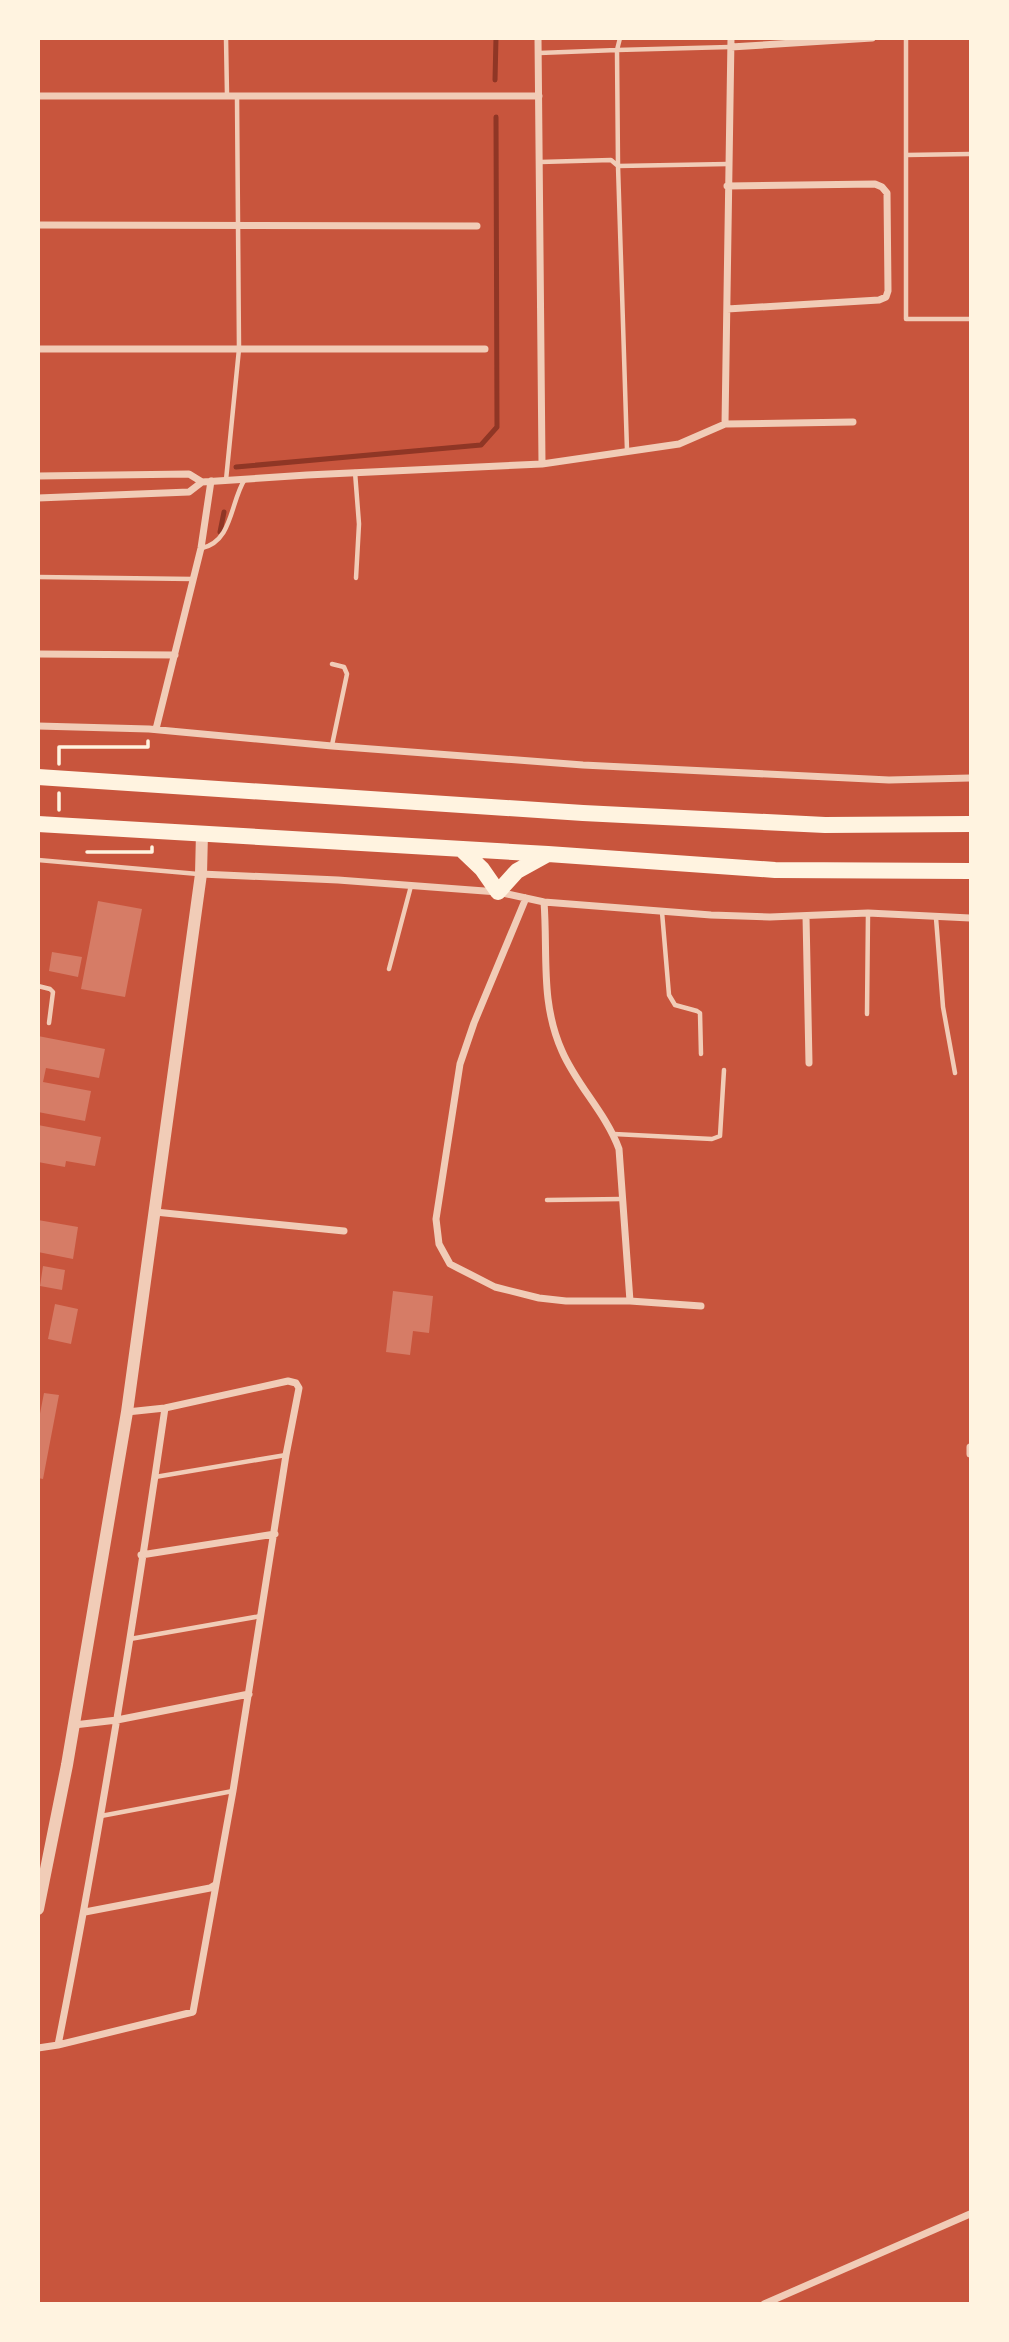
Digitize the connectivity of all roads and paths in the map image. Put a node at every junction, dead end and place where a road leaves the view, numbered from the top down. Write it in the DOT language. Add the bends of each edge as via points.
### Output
graph roads {
  1 [pos="226,38"];
  2 [pos="538,38"];
  3 [pos="620,38"];
  4 [pos="872,38"];
  5 [pos="906,38"];
  6 [pos="731,43"];
  7 [pos="617,50"];
  8 [pos="538,53"];
  9 [pos="38,96"];
  10 [pos="227,96"];
  11 [pos="237,96"];
  12 [pos="539,96"];
  13 [pos="971,154"];
  14 [pos="906,155"];
  15 [pos="540,162"];
  16 [pos="728,164"];
  17 [pos="618,166"];
  18 [pos="727,186"];
  19 [pos="38,225"];
  20 [pos="236,226"];
  21 [pos="477,226"];
  22 [pos="727,309"];
  23 [pos="971,319"];
  24 [pos="38,349"];
  25 [pos="239,349"];
  26 [pos="485,349"];
  27 [pos="853,422"];
  28 [pos="725,424"];
  29 [pos="627,450"];
  30 [pos="542,464"];
  31 [pos="355,472"];
  32 [pos="38,476"];
  33 [pos="245,479"];
  34 [pos="211,481"];
  35 [pos="226,481"];
  36 [pos="202,482"];
  37 [pos="38,498"];
  38 [pos="201,548"];
  39 [pos="38,577"];
  40 [pos="356,578"];
  41 [pos="193,579"];
  42 [pos="38,654"];
  43 [pos="175,654"];
  44 [pos="331,664"];
  45 [pos="38,726"];
  46 [pos="156,729"];
  47 [pos="332,746"];
  48 [pos="38,777"];
  49 [pos="971,778"];
  50 [pos="38,824"];
  51 [pos="971,824"];
  52 [pos="202,833"];
  53 [pos="152,842"];
  54 [pos="461,849"];
  55 [pos="548,854"];
  56 [pos="38,860"];
  57 [pos="67,864"];
  58 [pos="971,871"];
  59 [pos="201,874"];
  60 [pos="411,886"];
  61 [pos="498,892"];
  62 [pos="526,898"];
  63 [pos="544,902"];
  64 [pos="662,911"];
  65 [pos="868,913"];
  66 [pos="806,916"];
  67 [pos="936,918"];
  68 [pos="971,918"];
  69 [pos="388,970"];
  70 [pos="38,986"];
  71 [pos="867,1014"];
  72 [pos="49,1023"];
  73 [pos="701,1054"];
  74 [pos="809,1063"];
  75 [pos="724,1070"];
  76 [pos="955,1073"];
  77 [pos="614,1134"];
  78 [pos="623,1199"];
  79 [pos="547,1200"];
  80 [pos="155,1212"];
  81 [pos="344,1231"];
  82 [pos="630,1301"];
  83 [pos="701,1306"];
  84 [pos="164,1408"];
  85 [pos="127,1412"];
  86 [pos="971,1447"];
  87 [pos="971,1454"];
  88 [pos="286,1455"];
  89 [pos="155,1477"];
  90 [pos="275,1534"];
  91 [pos="141,1555"];
  92 [pos="262,1616"];
  93 [pos="130,1639"];
  94 [pos="249,1695"];
  95 [pos="117,1720"];
  96 [pos="74,1725"];
  97 [pos="233,1791"];
  98 [pos="102,1815"];
  99 [pos="215,1885"];
  100 [pos="38,1909"];
  101 [pos="85,1912"];
  102 [pos="58,2045"];
  103 [pos="38,2048"];
  104 [pos="971,2214"];
  105 [pos="764,2304"];
  1 -- 10 [label="lane"];
  2 -- 8 [label="street"];
  3 -- 7 [label="lane"];
  4 -- 6 [label="street"];
  5 -- 14 [label="lane"];
  6 -- 7 [label="lane"];
  6 -- 16 [label="street"];
  7 -- 8 [label="lane"];
  7 -- 17 [label="lane"];
  8 -- 12 [label="street"];
  9 -- 10 [label="street"];
  10 -- 11 [label="street"];
  11 -- 12 [label="street"];
  11 -- 20 [label="lane"];
  12 -- 15 [label="street"];
  13 -- 14 [label="lane"];
  14 -- 23 [label="lane" via="906,319"];
  15 -- 17 [label="lane" via="611,160"];
  15 -- 30 [label="street"];
  16 -- 17 [label="lane"];
  16 -- 18 [label="street"];
  17 -- 29 [label="lane"];
  18 -- 22 [label="street"];
  18 -- 22 [label="street" via="883,187 887,193 888,291 880,300"];
  19 -- 20 [label="street"];
  20 -- 21 [label="street"];
  20 -- 25 [label="lane"];
  22 -- 28 [label="street"];
  24 -- 25 [label="street"];
  25 -- 26 [label="street"];
  25 -- 35 [label="lane"];
  27 -- 28 [label="street"];
  28 -- 29 [label="street" via="679,444"];
  29 -- 30 [label="street"];
  30 -- 31 [label="street"];
  31 -- 33 [label="street"];
  31 -- 40 [label="lane" via="359,524"];
  32 -- 36 [label="street" via="189,474"];
  33 -- 35 [label="street"];
  33 -- 38 [label="lane" via="223,536"];
  34 -- 35 [label="street"];
  34 -- 36 [label="street"];
  34 -- 38 [label="street"];
  36 -- 37 [label="street" via="189,492"];
  38 -- 41 [label="street"];
  39 -- 41 [label="lane"];
  41 -- 43 [label="street"];
  42 -- 43 [label="street"];
  43 -- 46 [label="street"];
  44 -- 47 [label="lane" via="344,667 347,674"];
  45 -- 46 [label="street"];
  46 -- 47 [label="street"];
  47 -- 49 [label="street" via="875,780"];
  48 -- 51 [label="highway" via="758,822"];
  50 -- 52 [label="highway"];
  52 -- 54 [label="highway"];
  52 -- 59 [label="street"];
  53 -- 57 [label="path" via="152,852 67,852"];
  54 -- 55 [label="highway"];
  54 -- 61 [label="highway"];
  55 -- 58 [label="highway" via="775,870"];
  55 -- 61 [label="highway" via="517,871"];
  56 -- 57 [label="lane"];
  57 -- 59 [label="lane"];
  59 -- 60 [label="street"];
  59 -- 80 [label="street"];
  60 -- 61 [label="street"];
  60 -- 69 [label="lane"];
  61 -- 62 [label="street"];
  62 -- 63 [label="street"];
  62 -- 82 [label="street" via="460,1064 436,1219 439,1244 450,1264 495,1287 566,1301"];
  63 -- 64 [label="street"];
  63 -- 77 [label="street" via="549,1016 570,1066"];
  64 -- 66 [label="street"];
  64 -- 73 [label="lane" via="669,995 675,1006 700,1013"];
  65 -- 66 [label="street"];
  65 -- 67 [label="street"];
  65 -- 71 [label="lane"];
  66 -- 74 [label="street"];
  67 -- 68 [label="street"];
  67 -- 76 [label="lane" via="943,1007"];
  70 -- 72 [label="lane" via="53,992"];
  75 -- 77 [label="lane" via="720,1136"];
  77 -- 78 [label="street"];
  78 -- 79 [label="lane"];
  78 -- 82 [label="street"];
  80 -- 81 [label="street"];
  80 -- 85 [label="street"];
  82 -- 83 [label="street"];
  84 -- 85 [label="street"];
  84 -- 88 [label="street" via="288,1381 298,1385"];
  84 -- 89 [label="street"];
  85 -- 96 [label="street"];
  86 -- 87 [label="street"];
  88 -- 89 [label="lane"];
  88 -- 90 [label="street"];
  89 -- 91 [label="street"];
  90 -- 91 [label="street"];
  90 -- 92 [label="street"];
  91 -- 93 [label="street"];
  92 -- 93 [label="lane"];
  92 -- 94 [label="street"];
  93 -- 95 [label="street"];
  94 -- 95 [label="street"];
  94 -- 97 [label="street"];
  95 -- 96 [label="street"];
  95 -- 98 [label="street"];
  96 -- 100 [label="street"];
  97 -- 98 [label="lane"];
  97 -- 99 [label="street"];
  98 -- 101 [label="street"];
  99 -- 101 [label="street"];
  99 -- 102 [label="street" via="193,2012"];
  101 -- 102 [label="street"];
  102 -- 103 [label="street"];
  104 -- 105 [label="street"];
}
